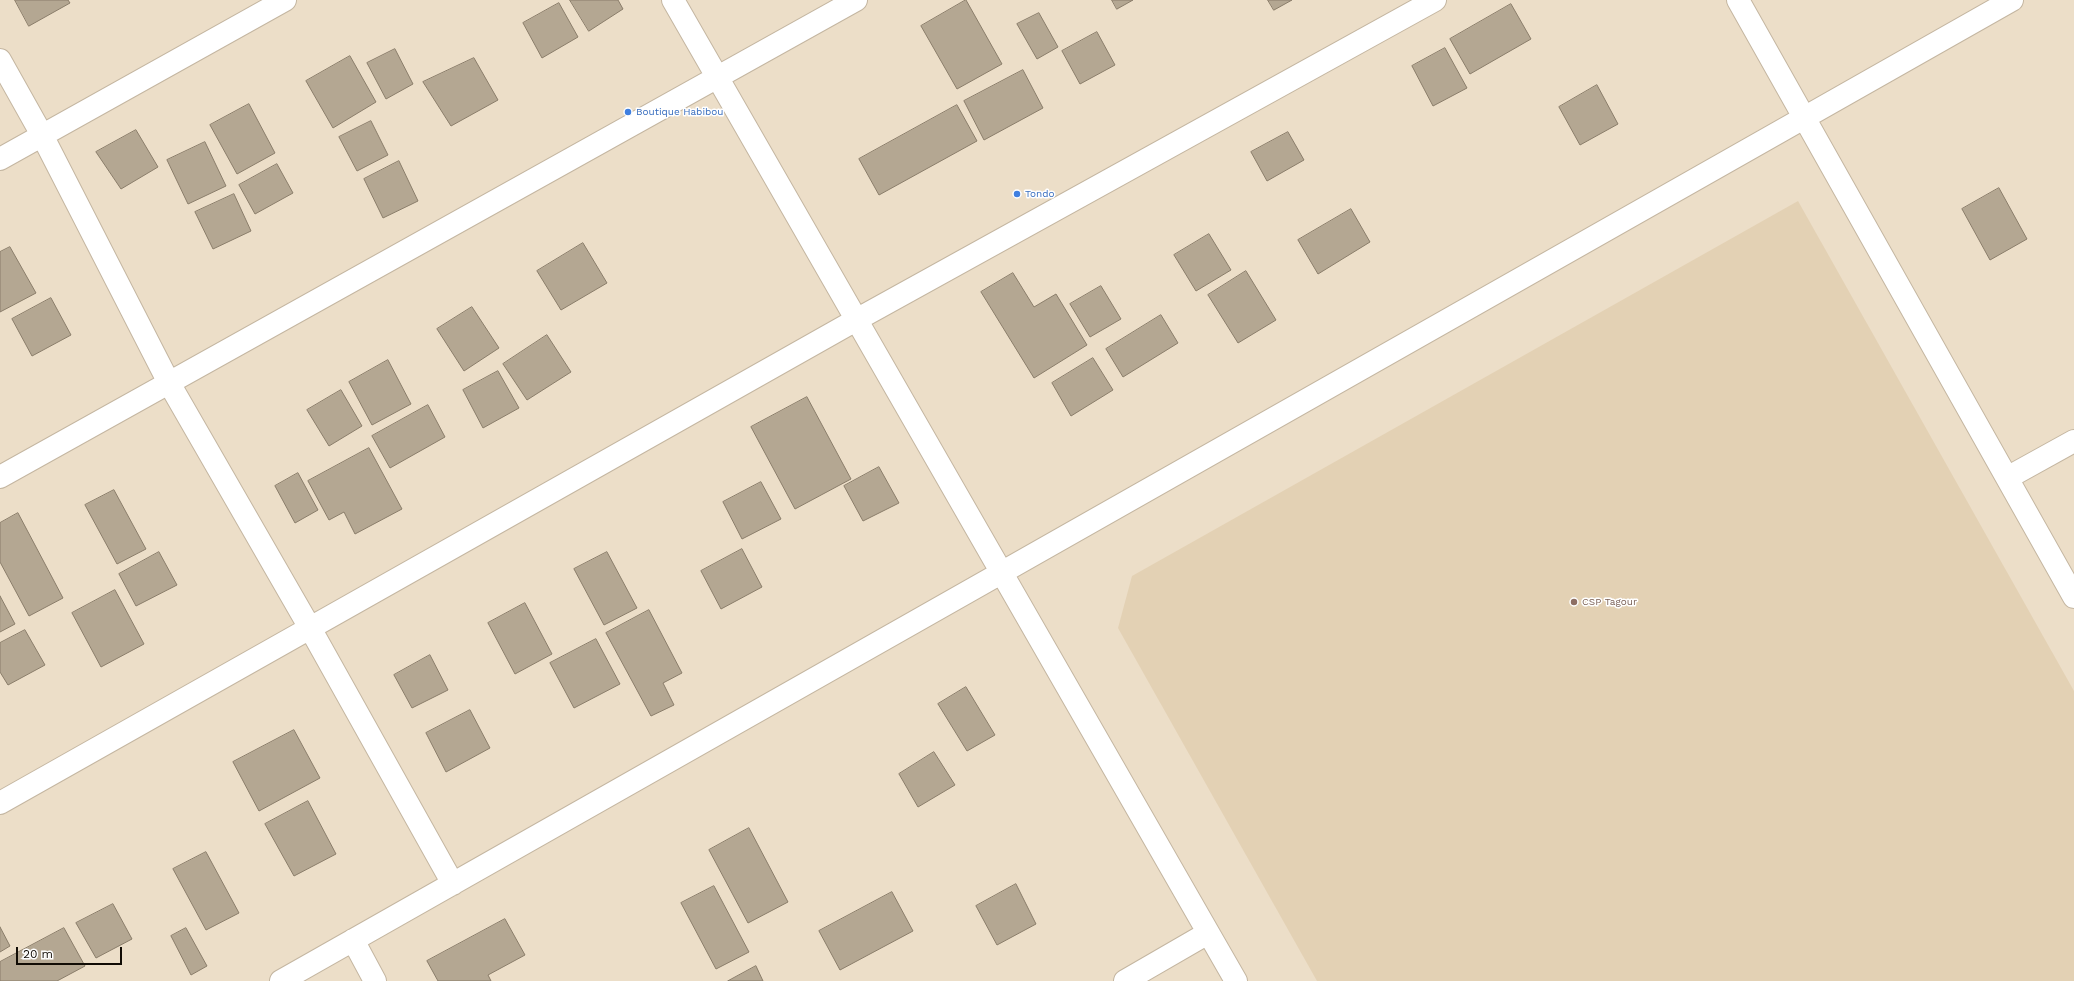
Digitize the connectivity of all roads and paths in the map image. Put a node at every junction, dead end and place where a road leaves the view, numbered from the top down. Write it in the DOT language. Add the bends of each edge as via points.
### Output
graph roads {
  1 [pos="285,0"];
  2 [pos="673,0"];
  3 [pos="856,0"];
  4 [pos="1435,0"];
  5 [pos="1738,0"];
  6 [pos="2012,0"];
  7 [pos="0,60"];
  8 [pos="718,78"];
  9 [pos="1804,118"];
  10 [pos="42,135"];
  11 [pos="0,159"];
  12 [pos="856,320"];
  13 [pos="169,383"];
  14 [pos="2074,441"];
  15 [pos="0,477"];
  16 [pos="2007,478"];
  17 [pos="1002,573"];
  18 [pos="2074,597"];
  19 [pos="310,628"];
  20 [pos="0,803"];
  21 [pos="453,884"];
  22 [pos="1208,933"];
  23 [pos="353,940"];
  24 [pos="281,981"];
  25 [pos="375,981"];
  26 [pos="1125,981"];
  27 [pos="1236,981"];
  1 -- 10 [label="street"];
  2 -- 8 [label="street"];
  3 -- 8 [label="street"];
  4 -- 12 [label="street"];
  5 -- 9 [label="street"];
  6 -- 9 [label="street"];
  7 -- 10 [label="street"];
  8 -- 12 [label="street"];
  8 -- 13 [label="street"];
  9 -- 16 [label="street"];
  9 -- 17 [label="street"];
  10 -- 11 [label="street"];
  10 -- 13 [label="street"];
  12 -- 17 [label="street"];
  12 -- 19 [label="street"];
  13 -- 15 [label="street"];
  13 -- 19 [label="street"];
  14 -- 16 [label="street"];
  16 -- 18 [label="street"];
  17 -- 21 [label="street"];
  17 -- 22 [label="street"];
  19 -- 20 [label="street"];
  19 -- 21 [label="street"];
  21 -- 23 [label="street"];
  22 -- 26 [label="street"];
  22 -- 27 [label="street"];
  23 -- 24 [label="street"];
  23 -- 25 [label="street"];
}
